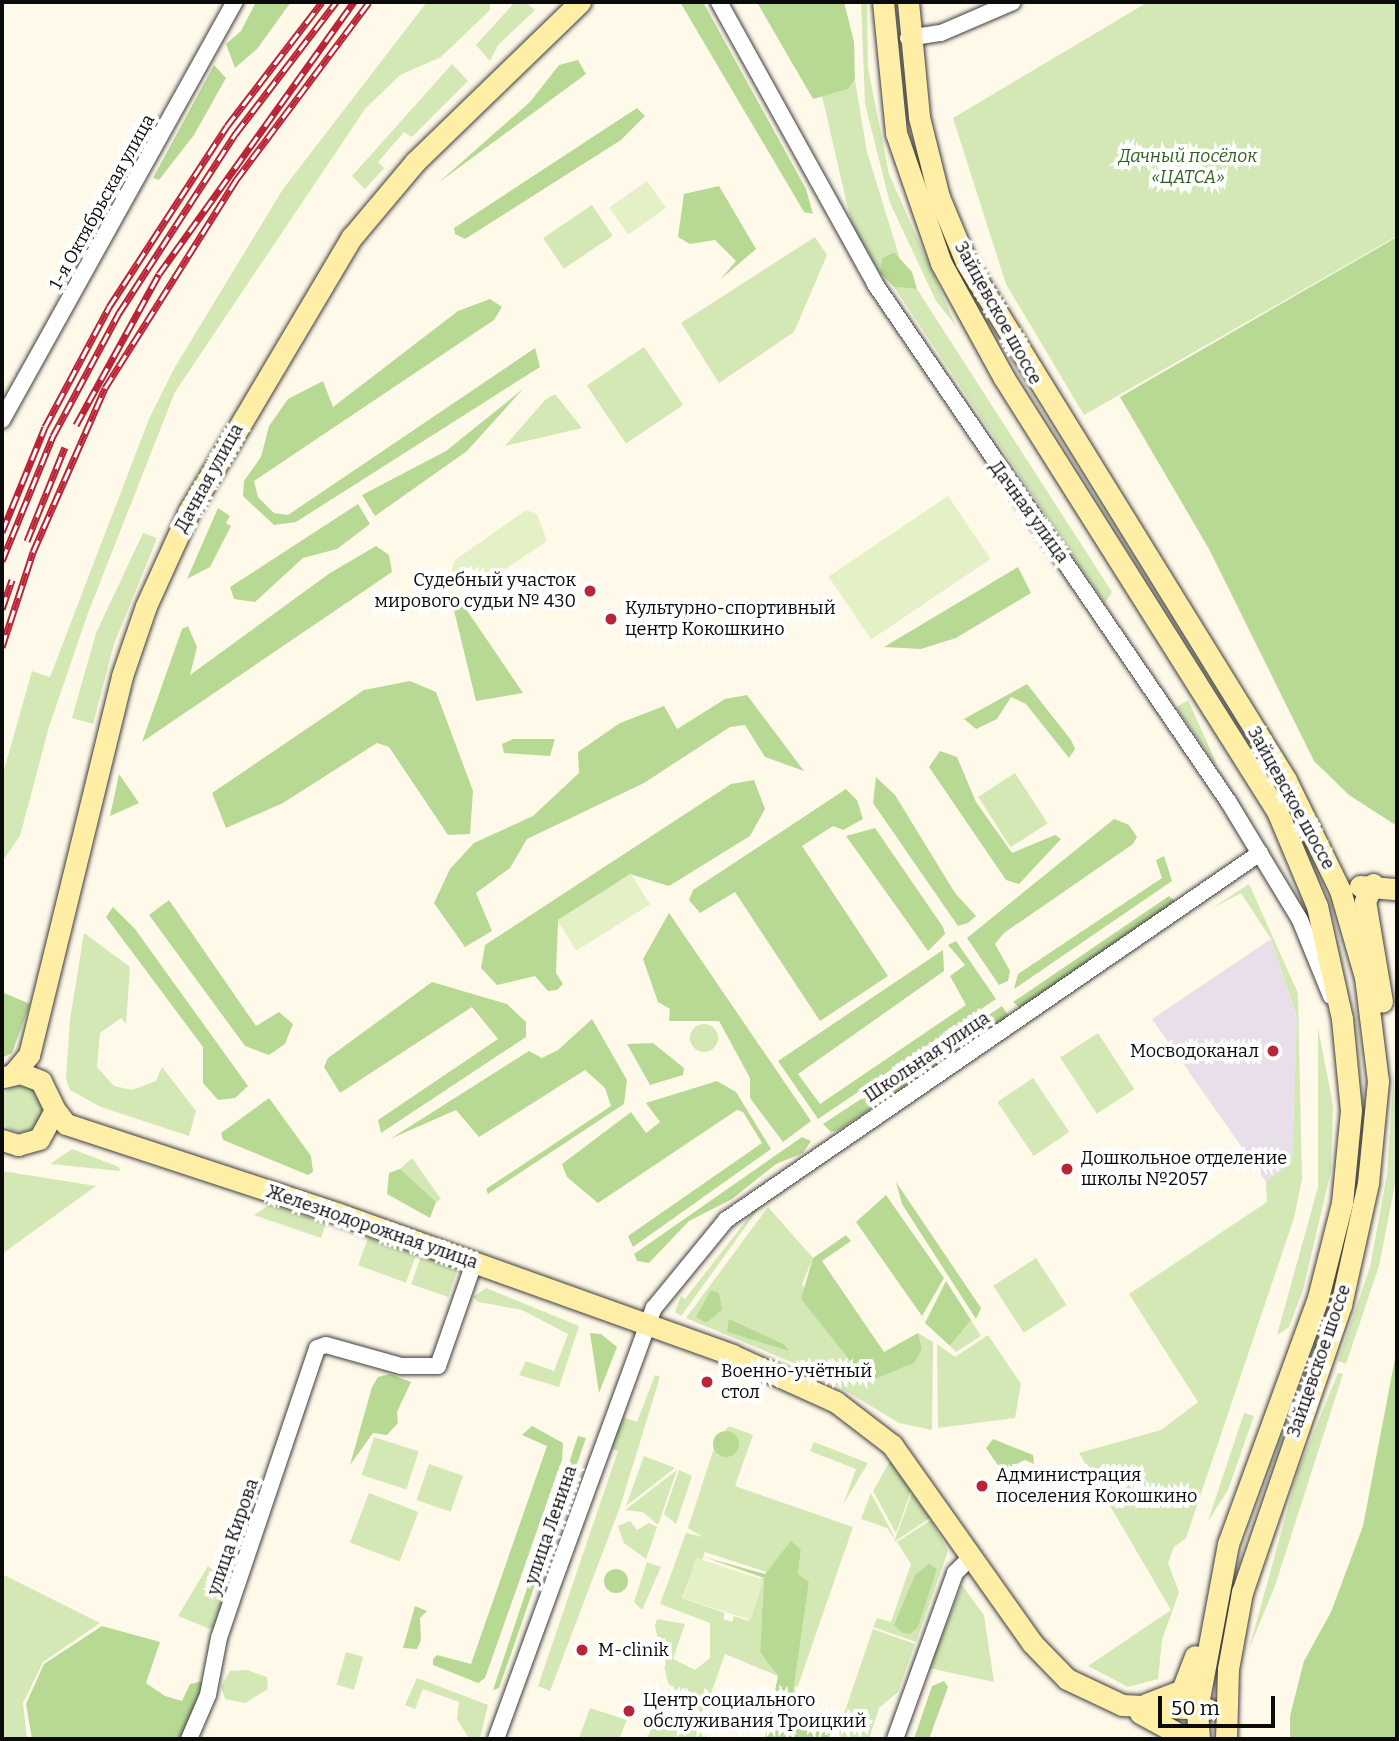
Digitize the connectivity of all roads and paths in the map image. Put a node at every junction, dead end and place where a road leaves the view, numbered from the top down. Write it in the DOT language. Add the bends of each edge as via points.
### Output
graph roads {
  1 [pos="235,2"];
  2 [pos="580,2"];
  3 [pos="719,2"];
  4 [pos="883,2"];
  5 [pos="908,2"];
  6 [pos="1013,2"];
  7 [pos="908,38"];
  8 [pos="2,420"];
  9 [pos="1277,811"];
  10 [pos="1260,853"];
  11 [pos="1373,884"];
  12 [pos="1397,889"];
  13 [pos="1340,890"];
  14 [pos="1327,938"];
  15 [pos="1342,1019"];
  16 [pos="29,1055"];
  17 [pos="7,1076"];
  18 [pos="37,1079"];
  19 [pos="1378,1081"];
  20 [pos="56,1122"];
  21 [pos="5,1144"];
  22 [pos="474,1263"];
  23 [pos="647,1326"];
  24 [pos="1228,1544"];
  25 [pos="965,1549"];
  26 [pos="1126,1706"];
  27 [pos="1225,1707"];
  28 [pos="1197,1710"];
  29 [pos="189,1739"];
  30 [pos="496,1739"];
  31 [pos="895,1739"];
  32 [pos="1188,1739"];
  33 [pos="1199,1739"];
  34 [pos="1213,1739"];
  35 [pos="1226,1739"];
  1 -- 8 [label="street, 1-я Октябрьская улица"];
  2 -- 16 [label="main road, Дачная улица" via="415,162 352,237 189,511 146,606 122,676"];
  3 -- 10 [label="street, Дачная улица" via="875,284"];
  4 -- 9 [label="main road, Зайцевское шоссе" via="896,133 941,263 1004,378"];
  5 -- 7 [label="main road, Зайцевское шоссе"];
  6 -- 7 [label="street" via="941,33"];
  7 -- 13 [label="main road, Зайцевское шоссе" via="931,170 965,262 1286,780"];
  9 -- 13 [label="main road" via="1318,875"];
  9 -- 14 [label="main road, Зайцевское шоссе"];
  10 -- 15 [label="street, Дачная улица" via="1300,920"];
  10 -- 23 [label="street, Школьная улица" via="744,1205 674,1281"];
  11 -- 12 [label="main road"];
  11 -- 13 [label="main road"];
  11 -- 19 [label="main road" via="1365,901 1382,999"];
  13 -- 14 [label="main road" via="1324,907"];
  13 -- 19 [label="main road, Зайцевское шоссе" via="1365,977"];
  14 -- 15 [label="main road, Зайцевское шоссе"];
  15 -- 24 [label="main road, Зайцевское шоссе" via="1351,1110 1337,1230 1318,1298"];
  16 -- 17 [label="main road, Дачная улица"];
  16 -- 18 [label="main road"];
  17 -- 18 [label="main road, Дачная улица"];
  18 -- 20 [label="main road" via="49,1089"];
  19 -- 27 [label="main road, Зайцевское шоссе" via="1357,1240 1341,1305 1256,1542 1233,1635"];
  20 -- 21 [label="main road" via="29,1144"];
  20 -- 22 [label="main road, Железнодорожная улица"];
  22 -- 23 [label="main road, Железнодорожная улица"];
  22 -- 29 [label="street, улица Кирова" via="438,1366 401,1366 326,1345 317,1348"];
  23 -- 25 [label="main road, Железнодорожная улица" via="781,1375 836,1402 889,1441"];
  23 -- 30 [label="street, улица Ленина"];
  24 -- 26 [label="main road" via="1185,1686 1160,1702"];
  24 -- 28 [label="main road, Зайцевское шоссе"];
  25 -- 26 [label="main road, Железнодорожная улица" via="1047,1662 1093,1695"];
  25 -- 31 [label="street"];
  26 -- 28 [label="main road"];
  26 -- 32 [label="main road"];
  27 -- 28 [label="main road"];
  27 -- 35 [label="main road, Зайцевское шоссе"];
  28 -- 33 [label="main road, Зайцевское шоссе"];
  28 -- 34 [label="main road"];
}
